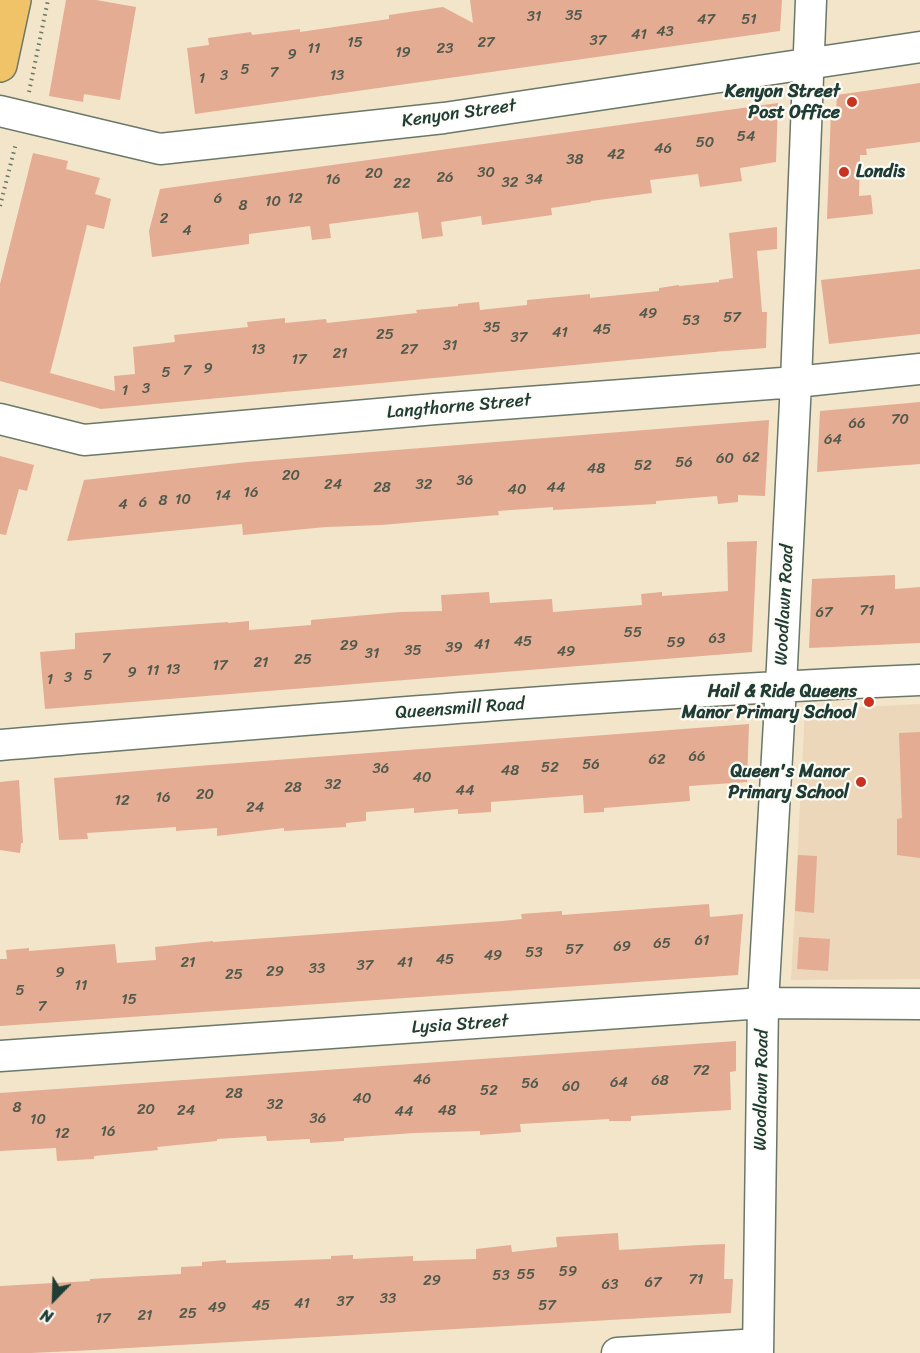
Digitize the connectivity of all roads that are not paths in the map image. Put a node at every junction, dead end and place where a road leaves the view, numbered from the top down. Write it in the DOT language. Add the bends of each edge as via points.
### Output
graph roads {
  1 [pos="14,0"];
  2 [pos="811,0"];
  3 [pos="920,47"];
  4 [pos="809,64"];
  5 [pos="0,65"];
  6 [pos="0,111"];
  7 [pos="920,369"];
  8 [pos="796,382"];
  9 [pos="0,419"];
  10 [pos="920,680"];
  11 [pos="781,687"];
  12 [pos="0,745"];
  13 [pos="763,1003"];
  14 [pos="920,1004"];
  15 [pos="0,1056"];
  16 [pos="758,1349"];
  17 [pos="617,1353"];
  1 -- 5 [label="main road"];
  2 -- 4 [label="street, Woodlawn Road"];
  3 -- 4 [label="street, Kenyon Street"];
  4 -- 6 [label="street, Kenyon Street" via="444,118 160,149"];
  4 -- 8 [label="street, Woodlawn Road"];
  7 -- 8 [label="street, Langthorne Street"];
  8 -- 9 [label="street, Langthorne Street" via="84,441"];
  8 -- 11 [label="street, Woodlawn Road"];
  10 -- 11 [label="street, Queensmill Road"];
  11 -- 12 [label="street, Queensmill Road"];
  11 -- 13 [label="street, Woodlawn Road"];
  13 -- 14 [label="street, Lysia Street"];
  13 -- 15 [label="street, Lysia Street"];
  13 -- 16 [label="street, Woodlawn Road"];
  16 -- 17 [label="street"];
}
